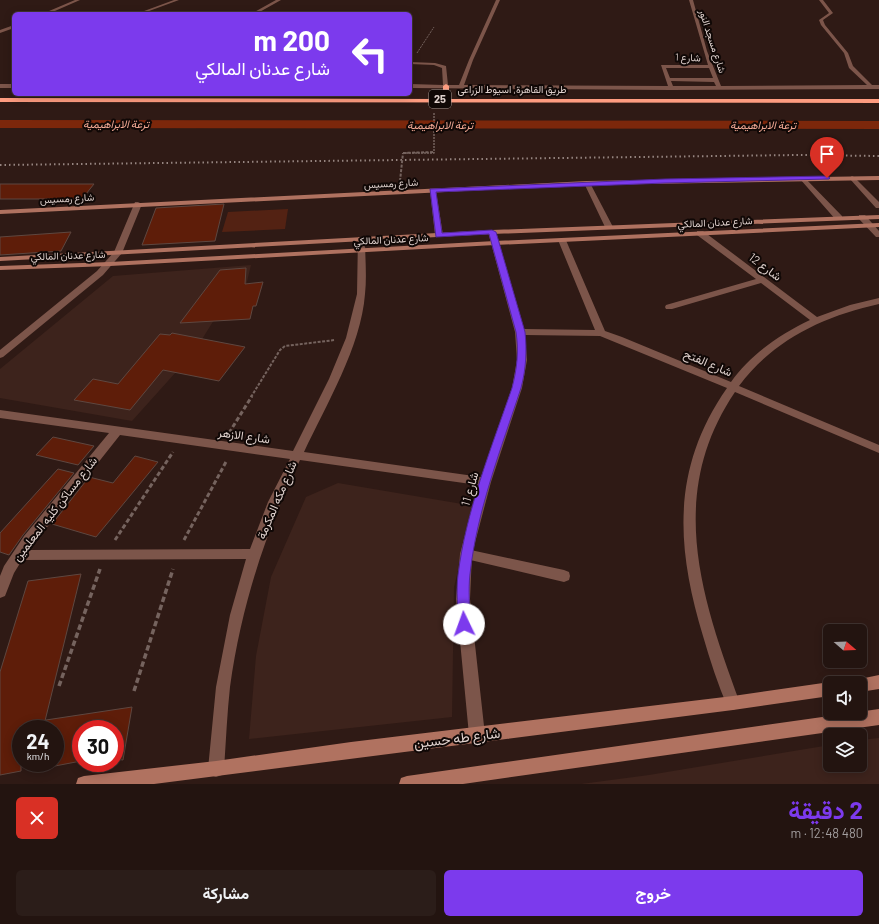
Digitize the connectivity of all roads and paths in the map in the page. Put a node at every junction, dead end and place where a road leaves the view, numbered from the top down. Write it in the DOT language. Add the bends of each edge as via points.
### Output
graph roads {
  1 [pos="78,0"];
  2 [pos="177,0"];
  3 [pos="279,0"];
  4 [pos="498,0"];
  5 [pos="691,0"];
  6 [pos="821,0"];
  7 [pos="49,12"];
  8 [pos="142,12"];
  9 [pos="257,12"];
  10 [pos="12,27"];
  11 [pos="434,27"];
  12 [pos="0,32"];
  13 [pos="414,57"];
  14 [pos="412,63"];
  15 [pos="711,67"];
  16 [pos="667,79"];
  17 [pos="716,80"];
  18 [pos="0,86"];
  19 [pos="12,86"];
  20 [pos="412,86"];
  21 [pos="461,87"];
  22 [pos="871,87"];
  23 [pos="879,87"];
  24 [pos="671,88"];
  25 [pos="719,88"];
  26 [pos="446,89"];
  27 [pos="0,92"];
  28 [pos="12,92"];
  29 [pos="412,92"];
  30 [pos="879,94"];
  31 [pos="446,99"];
  32 [pos="0,100"];
  33 [pos="879,101"];
  34 [pos="434,107"];
  35 [pos="802,178"];
  36 [pos="852,178"];
  37 [pos="879,178"];
  38 [pos="400,181"];
  39 [pos="587,183"];
  40 [pos="433,191"];
  41 [pos="138,204"];
  42 [pos="879,206"];
  43 [pos="0,212"];
  44 [pos="862,217"];
  45 [pos="879,217"];
  46 [pos="839,218"];
  47 [pos="870,225"];
  48 [pos="879,225"];
  49 [pos="609,227"];
  50 [pos="700,233"];
  51 [pos="439,235"];
  52 [pos="879,235"];
  53 [pos="494,237"];
  54 [pos="562,240"];
  55 [pos="361,245"];
  56 [pos="118,253"];
  57 [pos="0,259"];
  58 [pos="110,264"];
  59 [pos="0,268"];
  60 [pos="762,280"];
  61 [pos="879,301"];
  62 [pos="669,307"];
  63 [pos="816,320"];
  64 [pos="520,332"];
  65 [pos="601,333"];
  66 [pos="351,338"];
  67 [pos="0,355"];
  68 [pos="733,387"];
  69 [pos="0,414"];
  70 [pos="116,431"];
  71 [pos="221,445"];
  72 [pos="879,449"];
  73 [pos="296,456"];
  74 [pos="485,482"];
  75 [pos="18,554"];
  76 [pos="254,554"];
  77 [pos="466,554"];
  78 [pos="564,576"];
  79 [pos="0,592"];
  80 [pos="879,682"];
  81 [pos="867,684"];
  82 [pos="823,690"];
  83 [pos="733,703"];
  84 [pos="879,717"];
  85 [pos="477,735"];
  86 [pos="216,769"];
  87 [pos="84,784"];
  88 [pos="407,784"];
  1 -- 7 [label="street"];
  2 -- 8 [label="street"];
  3 -- 9 [label="street"];
  4 -- 21 [label="street"];
  5 -- 15 [label="street, شارع مسجد النور"];
  6 -- 22 [label="street" via="831,13 821,20 823,25 846,53 851,67"];
  10 -- 12 [label="street"];
  11 -- 13 [label="path"];
  14 -- 26 [label="street" via="444,67"];
  15 -- 16 [label="street, شارع 1" via="664,66 662,67"];
  15 -- 17 [label="street, شارع مسجد النور"];
  16 -- 17 [label="street"];
  16 -- 24 [label="street"];
  17 -- 25 [label="street, شارع مسجد النور"];
  18 -- 19 [label="street"];
  20 -- 26 [label="street, طريق القاهرة, اسيوط الزراعى"];
  21 -- 24 [label="street, طريق القاهرة, اسيوط الزراعى"];
  21 -- 26 [label="street, طريق القاهرة, اسيوط الزراعى"];
  22 -- 23 [label="street, طريق القاهرة, اسيوط الزراعى"];
  22 -- 25 [label="street, طريق القاهرة, اسيوط الزراعى"];
  24 -- 25 [label="street, طريق القاهرة, اسيوط الزراعى"];
  26 -- 29 [label="highway, طريق القاهرة, اسيوط الزراعى / 25"];
  26 -- 30 [label="highway, طريق القاهرة, اسيوط الزراعى / 25"];
  26 -- 31 [label="highway"];
  27 -- 28 [label="highway"];
  31 -- 32 [label="highway, طريق القاهرة, اسيوط الزراعى / 25"];
  31 -- 33 [label="highway, طريق القاهرة, اسيوط الزراعى / 25"];
  34 -- 38 [label="path, bridge" via="434,153 403,153"];
  35 -- 36 [label="main road, شارع رمسيس"];
  35 -- 39 [label="main road, شارع رمسيس"];
  35 -- 46 [label="street"];
  36 -- 37 [label="main road, شارع رمسيس"];
  36 -- 42 [label="street"];
  39 -- 40 [label="main road, شارع رمسيس"];
  39 -- 49 [label="street"];
  40 -- 41 [label="main road, شارع رمسيس"];
  40 -- 51 [label="street"];
  41 -- 43 [label="main road, شارع رمسيس"];
  41 -- 56 [label="street"];
  44 -- 45 [label="main road, شارع عدنان المالكي"];
  44 -- 46 [label="main road, شارع عدنان المالكي"];
  44 -- 47 [label="street"];
  46 -- 49 [label="main road, شارع عدنان المالكي"];
  47 -- 48 [label="main road, شارع عدنان المالكي"];
  47 -- 50 [label="main road, شارع عدنان المالكي"];
  47 -- 52 [label="street"];
  49 -- 53 [label="main road, شارع عدنان المالكي"];
  50 -- 54 [label="main road, شارع عدنان المالكي"];
  50 -- 60 [label="street, شارع 12"];
  51 -- 53 [label="main road, شارع عدنان المالكي"];
  51 -- 55 [label="main road, شارع عدنان المالكي"];
  53 -- 54 [label="main road, شارع عدنان المالكي"];
  53 -- 55 [label="main road, شارع عدنان المالكي"];
  53 -- 64 [label="street, شارع 11"];
  54 -- 65 [label="street"];
  55 -- 56 [label="main road, شارع عدنان المالكي"];
  55 -- 58 [label="main road, شارع عدنان المالكي"];
  55 -- 66 [label="street, شارع مكه المكرمة" via="360,294"];
  56 -- 57 [label="main road, شارع عدنان المالكي"];
  56 -- 58 [label="street"];
  58 -- 59 [label="main road, شارع عدنان المالكي"];
  58 -- 67 [label="street"];
  60 -- 62 [label="street"];
  60 -- 63 [label="street, شارع 12"];
  61 -- 63 [label="street"];
  63 -- 68 [label="street" via="778,342 762,355"];
  64 -- 65 [label="street, شارع الفتح"];
  64 -- 74 [label="street, شارع 11" via="523,347 520,374"];
  65 -- 68 [label="street, شارع الفتح"];
  66 -- 71 [label="path" via="293,344 280,350"];
  66 -- 73 [label="street, شارع مكه المكرمة"];
  68 -- 72 [label="street, شارع الفتح"];
  68 -- 83 [label="street" via="717,410 704,437 694,468 690,504 690,544 697,591 711,644"];
  69 -- 70 [label="street, شارع الازهر"];
  70 -- 71 [label="street, شارع الازهر"];
  70 -- 75 [label="street, شارع مساكن كليه المعلمين"];
  71 -- 73 [label="street, شارع الازهر"];
  73 -- 74 [label="street, شارع الازهر"];
  73 -- 76 [label="street, شارع مكه المكرمة" via="274,502"];
  74 -- 77 [label="street, شارع 11"];
  75 -- 76 [label="street"];
  75 -- 79 [label="street, شارع مساكن كليه المعلمين"];
  76 -- 86 [label="street, شارع مكه المكرمة" via="237,615 223,687"];
  77 -- 78 [label="street"];
  77 -- 85 [label="street, شارع 11" via="463,600"];
  80 -- 81 [label="main road"];
  82 -- 83 [label="main road, شارع طه حسين"];
  83 -- 85 [label="main road, شارع طه حسين"];
  84 -- 88 [label="main road"];
  85 -- 86 [label="main road, شارع طه حسين"];
  86 -- 87 [label="main road, شارع طه حسين"];
}
